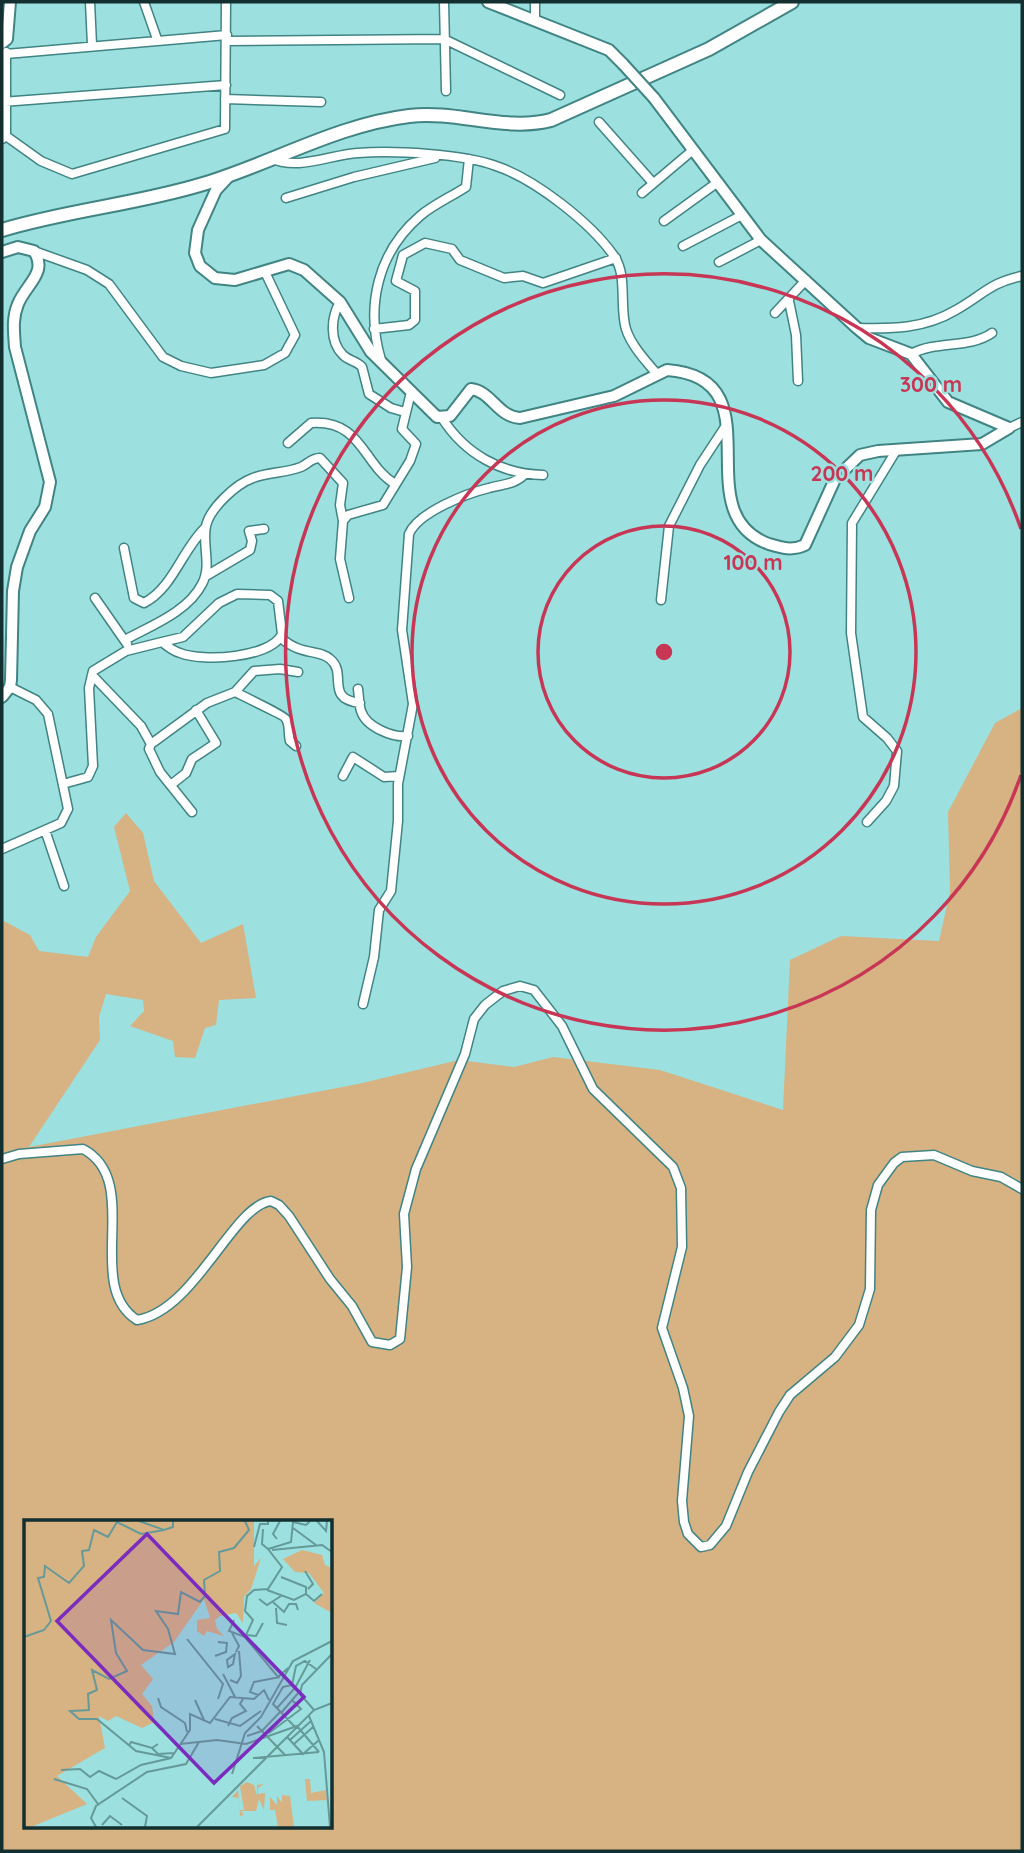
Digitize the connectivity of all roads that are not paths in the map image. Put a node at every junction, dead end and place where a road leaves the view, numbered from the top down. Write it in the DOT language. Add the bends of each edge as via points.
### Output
graph roads {
  1 [pos="10,2"];
  2 [pos="90,2"];
  3 [pos="144,2"];
  4 [pos="226,2"];
  5 [pos="444,2"];
  6 [pos="490,2"];
  7 [pos="535,2"];
  8 [pos="780,2"];
  9 [pos="792,2"];
  10 [pos="535,18"];
  11 [pos="765,18"];
  12 [pos="227,38"];
  13 [pos="444,39"];
  14 [pos="157,40"];
  15 [pos="5,45"];
  16 [pos="92,45"];
  17 [pos="226,85"];
  18 [pos="446,91"];
  19 [pos="560,95"];
  20 [pos="225,99"];
  21 [pos="4,101"];
  22 [pos="321,102"];
  23 [pos="599,122"];
  24 [pos="4,138"];
  25 [pos="693,150"];
  26 [pos="442,157"];
  27 [pos="270,158"];
  28 [pos="469,159"];
  29 [pos="229,176"];
  30 [pos="718,182"];
  31 [pos="653,183"];
  32 [pos="642,193"];
  33 [pos="286,198"];
  34 [pos="742,215"];
  35 [pos="664,221"];
  36 [pos="2,230"];
  37 [pos="761,240"];
  38 [pos="682,246"];
  39 [pos="34,251"];
  40 [pos="2,252"];
  41 [pos="616,258"];
  42 [pos="719,262"];
  43 [pos="265,272"];
  44 [pos="1022,276"];
  45 [pos="806,280"];
  46 [pos="789,301"];
  47 [pos="340,302"];
  48 [pos="775,313"];
  49 [pos="856,328"];
  50 [pos="374,329"];
  51 [pos="992,332"];
  52 [pos="911,354"];
  53 [pos="382,362"];
  54 [pos="656,373"];
  55 [pos="798,381"];
  56 [pos="411,392"];
  57 [pos="405,412"];
  58 [pos="442,418"];
  59 [pos="1022,422"];
  60 [pos="725,428"];
  61 [pos="1009,428"];
  62 [pos="288,443"];
  63 [pos="896,451"];
  64 [pos="525,474"];
  65 [pos="543,475"];
  66 [pos="395,484"];
  67 [pos="343,521"];
  68 [pos="205,528"];
  69 [pos="264,530"];
  70 [pos="124,548"];
  71 [pos="206,576"];
  72 [pos="95,598"];
  73 [pos="349,598"];
  74 [pos="661,600"];
  75 [pos="281,638"];
  76 [pos="125,640"];
  77 [pos="162,642"];
  78 [pos="131,650"];
  79 [pos="250,653"];
  80 [pos="254,671"];
  81 [pos="298,672"];
  82 [pos="92,675"];
  83 [pos="10,687"];
  84 [pos="358,689"];
  85 [pos="235,692"];
  86 [pos="2,697"];
  87 [pos="360,704"];
  88 [pos="196,710"];
  89 [pos="408,736"];
  90 [pos="151,744"];
  91 [pos="296,746"];
  92 [pos="343,776"];
  93 [pos="399,776"];
  94 [pos="63,784"];
  95 [pos="172,784"];
  96 [pos="192,811"];
  97 [pos="867,822"];
  98 [pos="45,830"];
  99 [pos="2,849"];
  100 [pos="64,886"];
  101 [pos="363,1004"];
  102 [pos="2,1159"];
  103 [pos="1022,1189"];
  1 -- 15 [label="street"];
  2 -- 16 [label="street"];
  3 -- 14 [label="street"];
  4 -- 12 [label="street"];
  5 -- 13 [label="street"];
  6 -- 10 [label="street"];
  7 -- 10 [label="street"];
  8 -- 11 [label="main road"];
  9 -- 11 [label="main road"];
  10 -- 25 [label="street, bridge" via="609,50"];
  11 -- 27 [label="main road" via="709,49 551,120 524,124 448,114 408,116 331,135"];
  12 -- 13 [label="street"];
  12 -- 14 [label="street"];
  12 -- 17 [label="street"];
  13 -- 18 [label="street"];
  13 -- 19 [label="street"];
  14 -- 16 [label="street"];
  15 -- 16 [label="street"];
  15 -- 21 [label="street"];
  17 -- 20 [label="street"];
  17 -- 21 [label="street"];
  20 -- 22 [label="street"];
  20 -- 24 [label="street" via="225,129 72,174"];
  21 -- 24 [label="street"];
  23 -- 31 [label="street"];
  25 -- 30 [label="street"];
  25 -- 31 [label="street"];
  26 -- 27 [label="street" via="358,153 289,164"];
  26 -- 28 [label="street"];
  26 -- 33 [label="street"];
  27 -- 29 [label="main road"];
  28 -- 41 [label="street" via="497,166 540,190 586,226"];
  28 -- 50 [label="street" via="466,187 418,218 388,253 375,298"];
  29 -- 36 [label="main road"];
  29 -- 43 [label="street" via="216,190 198,230 195,241 200,266 215,278 235,280"];
  30 -- 34 [label="street"];
  30 -- 35 [label="street"];
  31 -- 32 [label="street"];
  34 -- 37 [label="street"];
  34 -- 38 [label="street"];
  37 -- 42 [label="street"];
  37 -- 45 [label="street"];
  39 -- 40 [label="street" via="18,247"];
  39 -- 43 [label="street" via="87,270 109,284 163,357 211,373 264,365 285,353 295,335"];
  39 -- 83 [label="street" via="40,264 38,273 18,302 13,329 50,482 45,507 22,549 13,591"];
  41 -- 50 [label="street" via="543,283 523,276 504,278 460,260 452,249 425,243 403,255 396,281 415,291 415,320 409,325"];
  41 -- 54 [label="street" via="626,330"];
  43 -- 47 [label="street" via="289,264 304,270"];
  44 -- 49 [label="street" via="989,286 958,310 919,326"];
  45 -- 46 [label="street"];
  45 -- 49 [label="street"];
  46 -- 48 [label="street"];
  46 -- 55 [label="street"];
  47 -- 53 [label="street" via="364,344"];
  47 -- 57 [label="street" via="332,318 338,348 360,364 369,394"];
  49 -- 52 [label="street"];
  50 -- 53 [label="street"];
  51 -- 52 [label="street" via="982,340 923,347"];
  52 -- 61 [label="street" via="948,402"];
  53 -- 56 [label="street"];
  54 -- 58 [label="street" via="614,396 520,418 507,416 471,389 450,416"];
  54 -- 60 [label="street" via="676,370 701,378 725,405"];
  56 -- 57 [label="street"];
  56 -- 58 [label="street"];
  57 -- 66 [label="street" via="402,430 415,441 416,448"];
  58 -- 64 [label="street" via="454,437 482,458"];
  59 -- 61 [label="street"];
  60 -- 63 [label="street" via="734,514 752,535 787,549 805,545 811,538 827,496 845,468 860,455"];
  60 -- 74 [label="street" via="669,526"];
  61 -- 63 [label="street" via="982,444"];
  62 -- 66 [label="street" via="311,423 345,430 372,457 381,475"];
  63 -- 97 [label="street" via="852,523 851,633 863,717 897,751 894,786"];
  64 -- 65 [label="street"];
  64 -- 89 [label="street" via="512,484 455,500 410,530 402,615 412,689"];
  66 -- 67 [label="street" via="383,505 348,515"];
  67 -- 68 [label="street" via="343,483 324,460 314,458 302,466 247,481 214,507"];
  67 -- 73 [label="street" via="340,559"];
  68 -- 70 [label="street" via="162,590 144,603 134,598"];
  68 -- 71 [label="street"];
  69 -- 71 [label="street" via="249,531 250,550"];
  71 -- 76 [label="street" via="191,600"];
  72 -- 76 [label="street"];
  75 -- 77 [label="street" via="280,605 274,597 237,594 219,603 183,636"];
  75 -- 79 [label="street"];
  75 -- 87 [label="street" via="295,650 330,658 340,694"];
  76 -- 78 [label="street"];
  77 -- 78 [label="street"];
  77 -- 79 [label="street" via="192,656"];
  78 -- 82 [label="street" via="100,664"];
  79 -- 80 [label="street"];
  80 -- 81 [label="street"];
  80 -- 85 [label="street"];
  82 -- 90 [label="street" via="131,715"];
  82 -- 94 [label="street" via="93,766 88,777"];
  83 -- 86 [label="street"];
  83 -- 94 [label="street" via="36,701 48,714"];
  84 -- 87 [label="street"];
  85 -- 88 [label="street"];
  85 -- 91 [label="street" via="283,715 289,739"];
  87 -- 89 [label="street" via="369,723 390,735"];
  88 -- 90 [label="street"];
  88 -- 95 [label="street" via="216,743 192,759 186,773"];
  89 -- 93 [label="street"];
  90 -- 95 [label="street" via="150,754"];
  92 -- 93 [label="street" via="352,757 384,776"];
  93 -- 101 [label="street" via="391,891 379,911"];
  94 -- 98 [label="street" via="67,815"];
  95 -- 96 [label="street"];
  98 -- 99 [label="street"];
  98 -- 100 [label="street"];
  102 -- 103 [label="street" via="83,1149 102,1165 114,1217 113,1277 124,1310 137,1320 167,1307 252,1209 271,1201 289,1216 372,1342 390,1345 400,1339 404,1323 405,1208 416,1169 469,1046 474,1019 503,991 520,986 534,990 562,1026 593,1088 673,1167 681,1188 682,1247 662,1328 689,1416 684,1522 688,1535 701,1547 710,1545 726,1526 768,1429 790,1395 819,1373 859,1325 870,1289 872,1210 878,1185 894,1163 902,1157 934,1154"];
}
